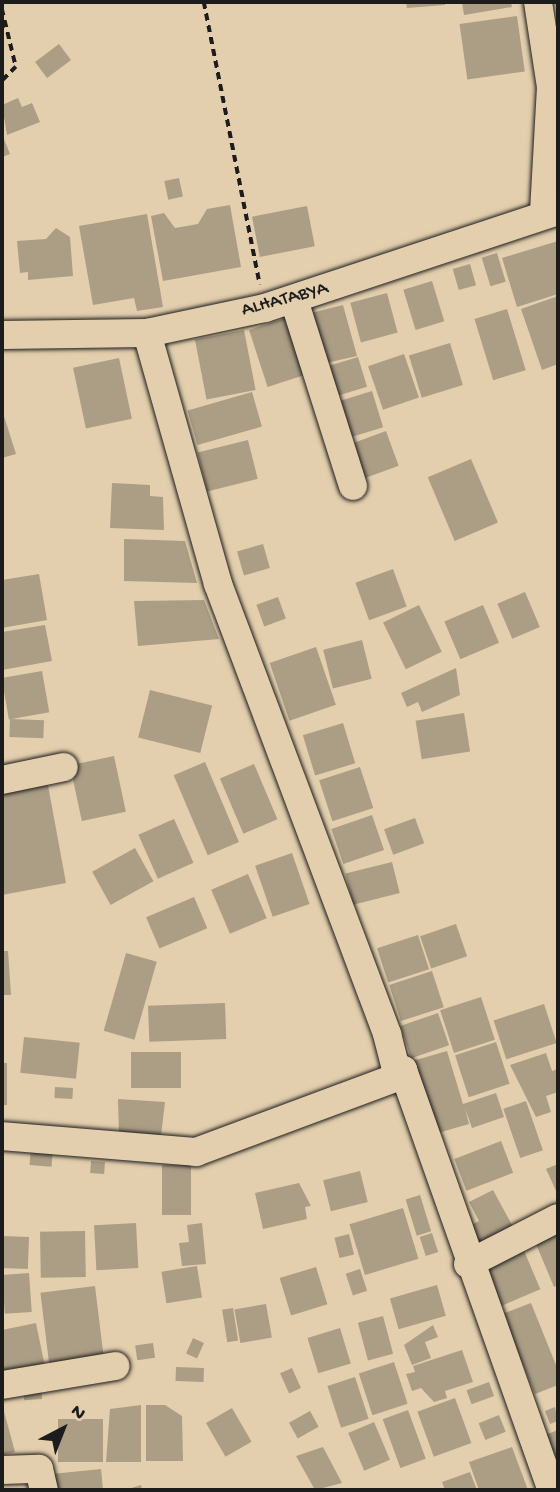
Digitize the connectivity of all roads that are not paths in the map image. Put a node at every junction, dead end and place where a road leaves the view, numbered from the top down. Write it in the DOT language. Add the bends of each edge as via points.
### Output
graph roads {
  1 [pos="538,2"];
  2 [pos="551,212"];
  3 [pos="295,300"];
  4 [pos="146,333"];
  5 [pos="2,335"];
  6 [pos="352,486"];
  7 [pos="64,767"];
  8 [pos="2,780"];
  9 [pos="398,1077"];
  10 [pos="2,1136"];
  11 [pos="558,1218"];
  12 [pos="468,1264"];
  13 [pos="114,1366"];
  14 [pos="2,1385"];
  15 [pos="2,1470"];
  16 [pos="44,1490"];
  17 [pos="552,1490"];
  1 -- 2 [label="street" via="551,87"];
  2 -- 3 [label="street, ALHATABYA"];
  3 -- 4 [label="street, ALHATABYA"];
  3 -- 6 [label="street"];
  4 -- 5 [label="street, ALHATABYA"];
  4 -- 9 [label="street" via="218,584 387,1034"];
  7 -- 8 [label="street"];
  9 -- 10 [label="street" via="196,1152"];
  9 -- 12 [label="street" via="403,1070"];
  11 -- 12 [label="street"];
  12 -- 17 [label="street"];
  13 -- 14 [label="street"];
  15 -- 16 [label="street" via="39,1469"];
}
